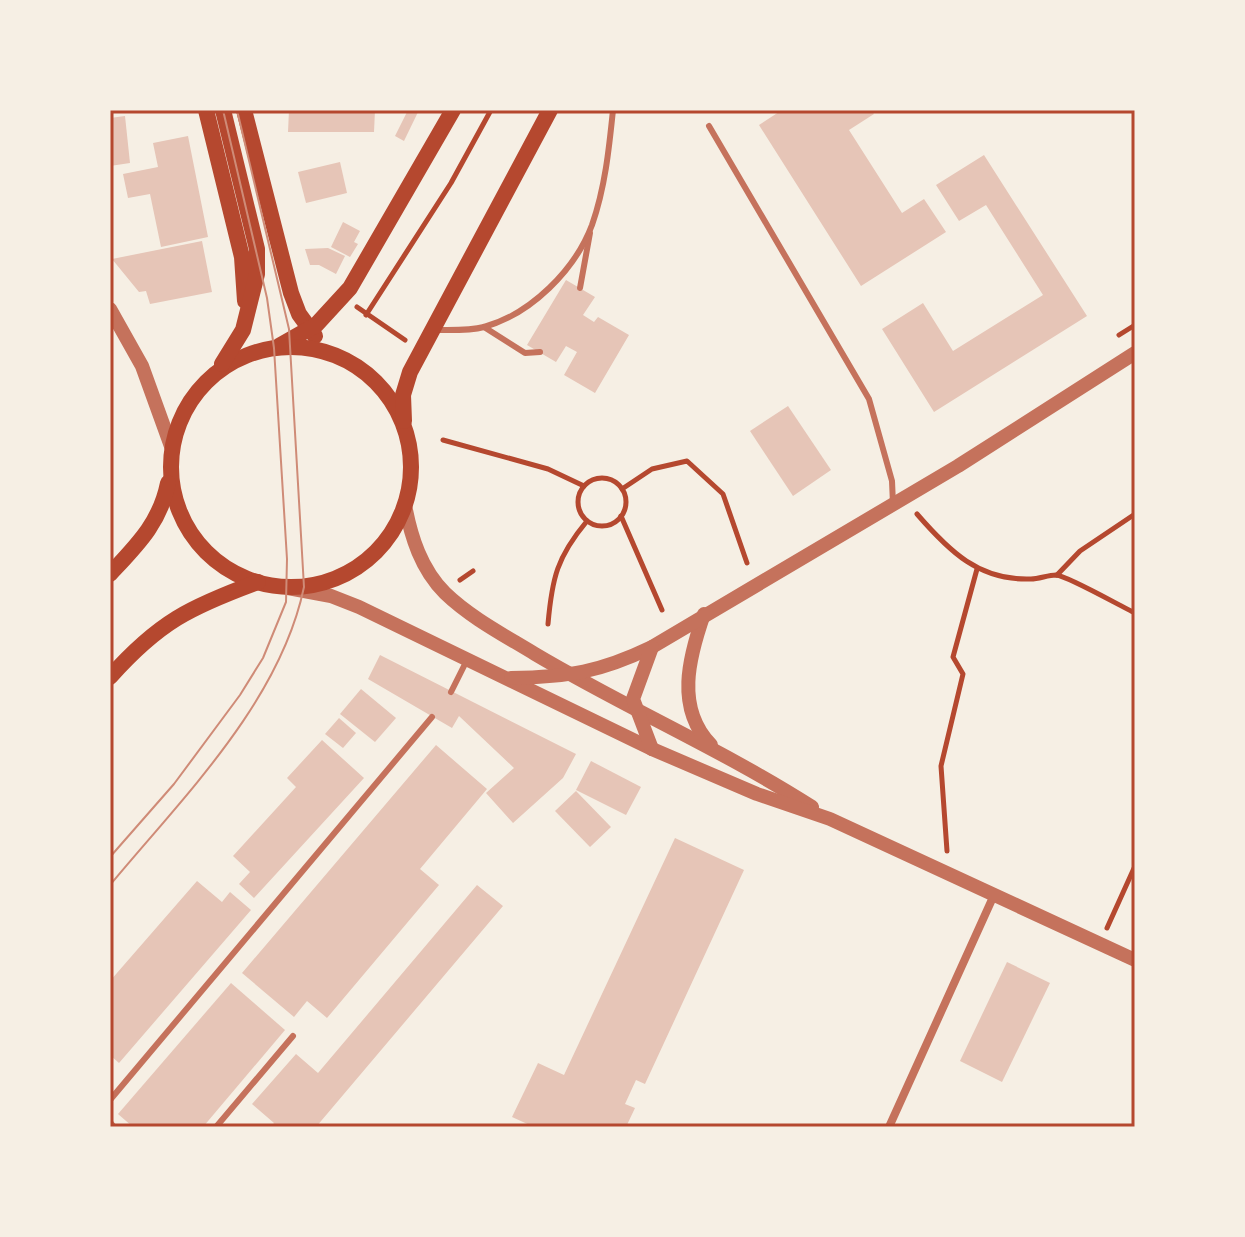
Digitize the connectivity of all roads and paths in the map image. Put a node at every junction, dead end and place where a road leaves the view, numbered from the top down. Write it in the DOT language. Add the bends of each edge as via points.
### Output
graph roads {
  1 [pos="206,110"];
  2 [pos="223,110"];
  3 [pos="244,110"];
  4 [pos="453,110"];
  5 [pos="491,110"];
  6 [pos="550,110"];
  7 [pos="613,110"];
  8 [pos="709,126"];
  9 [pos="591,226"];
  10 [pos="580,288"];
  11 [pos="344,297"];
  12 [pos="110,309"];
  13 [pos="366,315"];
  14 [pos="245,323"];
  15 [pos="484,327"];
  16 [pos="310,330"];
  17 [pos="431,330"];
  18 [pos="274,348"];
  19 [pos="420,350"];
  20 [pos="540,352"];
  21 [pos="1135,353"];
  22 [pos="336,356"];
  23 [pos="216,372"];
  24 [pos="404,426"];
  25 [pos="443,440"];
  26 [pos="172,449"];
  27 [pos="170,474"];
  28 [pos="584,486"];
  29 [pos="622,489"];
  30 [pos="898,501"];
  31 [pos="405,505"];
  32 [pos="1135,514"];
  33 [pos="621,516"];
  34 [pos="587,521"];
  35 [pos="747,563"];
  36 [pos="977,569"];
  37 [pos="110,574"];
  38 [pos="1057,575"];
  39 [pos="258,582"];
  40 [pos="288,588"];
  41 [pos="662,610"];
  42 [pos="1135,613"];
  43 [pos="704,614"];
  44 [pos="548,624"];
  45 [pos="652,647"];
  46 [pos="467,660"];
  47 [pos="572,676"];
  48 [pos="110,677"];
  49 [pos="506,679"];
  50 [pos="451,692"];
  51 [pos="634,708"];
  52 [pos="432,717"];
  53 [pos="652,749"];
  54 [pos="718,751"];
  55 [pos="830,819"];
  56 [pos="947,851"];
  57 [pos="1135,866"];
  58 [pos="994,895"];
  59 [pos="1099,944"];
  60 [pos="1135,960"];
  61 [pos="293,1036"];
  62 [pos="110,1100"];
  63 [pos="110,1122"];
  64 [pos="114,1127"];
  65 [pos="216,1127"];
  66 [pos="889,1127"];
  1 -- 14 [label="main road" via="242,257"];
  2 -- 14 [label="main road" via="257,249 254,293"];
  3 -- 16 [label="main road" via="291,293"];
  4 -- 11 [label="main road"];
  5 -- 13 [label="path"];
  6 -- 17 [label="main road"];
  7 -- 9 [label="lane" via="606,170"];
  8 -- 30 [label="lane" via="869,399"];
  9 -- 10 [label="lane"];
  9 -- 15 [label="lane" via="554,285 528,306"];
  11 -- 13 [label="path"];
  11 -- 16 [label="main road"];
  12 -- 26 [label="street" via="142,366"];
  13 -- 19 [label="path"];
  14 -- 23 [label="main road"];
  15 -- 17 [label="lane"];
  15 -- 20 [label="lane" via="525,353"];
  16 -- 18 [label="main road"];
  16 -- 22 [label="main road"];
  17 -- 19 [label="main road"];
  18 -- 22 [label="main road"];
  18 -- 23 [label="main road"];
  19 -- 24 [label="main road" via="403,395"];
  21 -- 30 [label="street"];
  22 -- 24 [label="main road" via="377,384"];
  23 -- 26 [label="main road" via="187,406"];
  24 -- 31 [label="main road" via="411,474"];
  25 -- 28 [label="path" via="548,469"];
  26 -- 27 [label="main road"];
  27 -- 37 [label="main road" via="163,506"];
  27 -- 39 [label="main road" via="180,515 197,541 217,562"];
  28 -- 29 [label="path" via="606,478"];
  28 -- 34 [label="path" via="578,501"];
  29 -- 33 [label="path" via="626,501"];
  29 -- 35 [label="path" via="652,469 687,461 723,494"];
  30 -- 36 [label="path"];
  30 -- 43 [label="street"];
  31 -- 40 [label="main road" via="385,542 353,571 321,584"];
  31 -- 47 [label="street" via="416,547 443,591 482,622"];
  32 -- 38 [label="path" via="1080,551"];
  33 -- 34 [label="path" via="609,525"];
  33 -- 41 [label="path"];
  34 -- 44 [label="path" via="567,545 554,577"];
  36 -- 38 [label="path" via="1031,579"];
  36 -- 56 [label="path" via="953,657 963,674 941,766"];
  38 -- 42 [label="path"];
  39 -- 40 [label="main road"];
  39 -- 48 [label="main road" via="211,599 157,630"];
  40 -- 46 [label="street" via="343,600"];
  43 -- 45 [label="street"];
  43 -- 54 [label="street" via="691,650 688,687 695,720"];
  45 -- 47 [label="street"];
  45 -- 51 [label="street" via="635,690"];
  46 -- 49 [label="street"];
  46 -- 50 [label="lane"];
  47 -- 49 [label="street"];
  47 -- 51 [label="street"];
  49 -- 53 [label="street"];
  51 -- 53 [label="street"];
  51 -- 54 [label="street"];
  52 -- 62 [label="lane"];
  53 -- 55 [label="street"];
  54 -- 55 [label="street"];
  55 -- 58 [label="street"];
  57 -- 59 [label="path"];
  58 -- 59 [label="street"];
  58 -- 66 [label="street"];
  59 -- 60 [label="street"];
  61 -- 65 [label="lane"];
  63 -- 64 [label="lane"];
}
